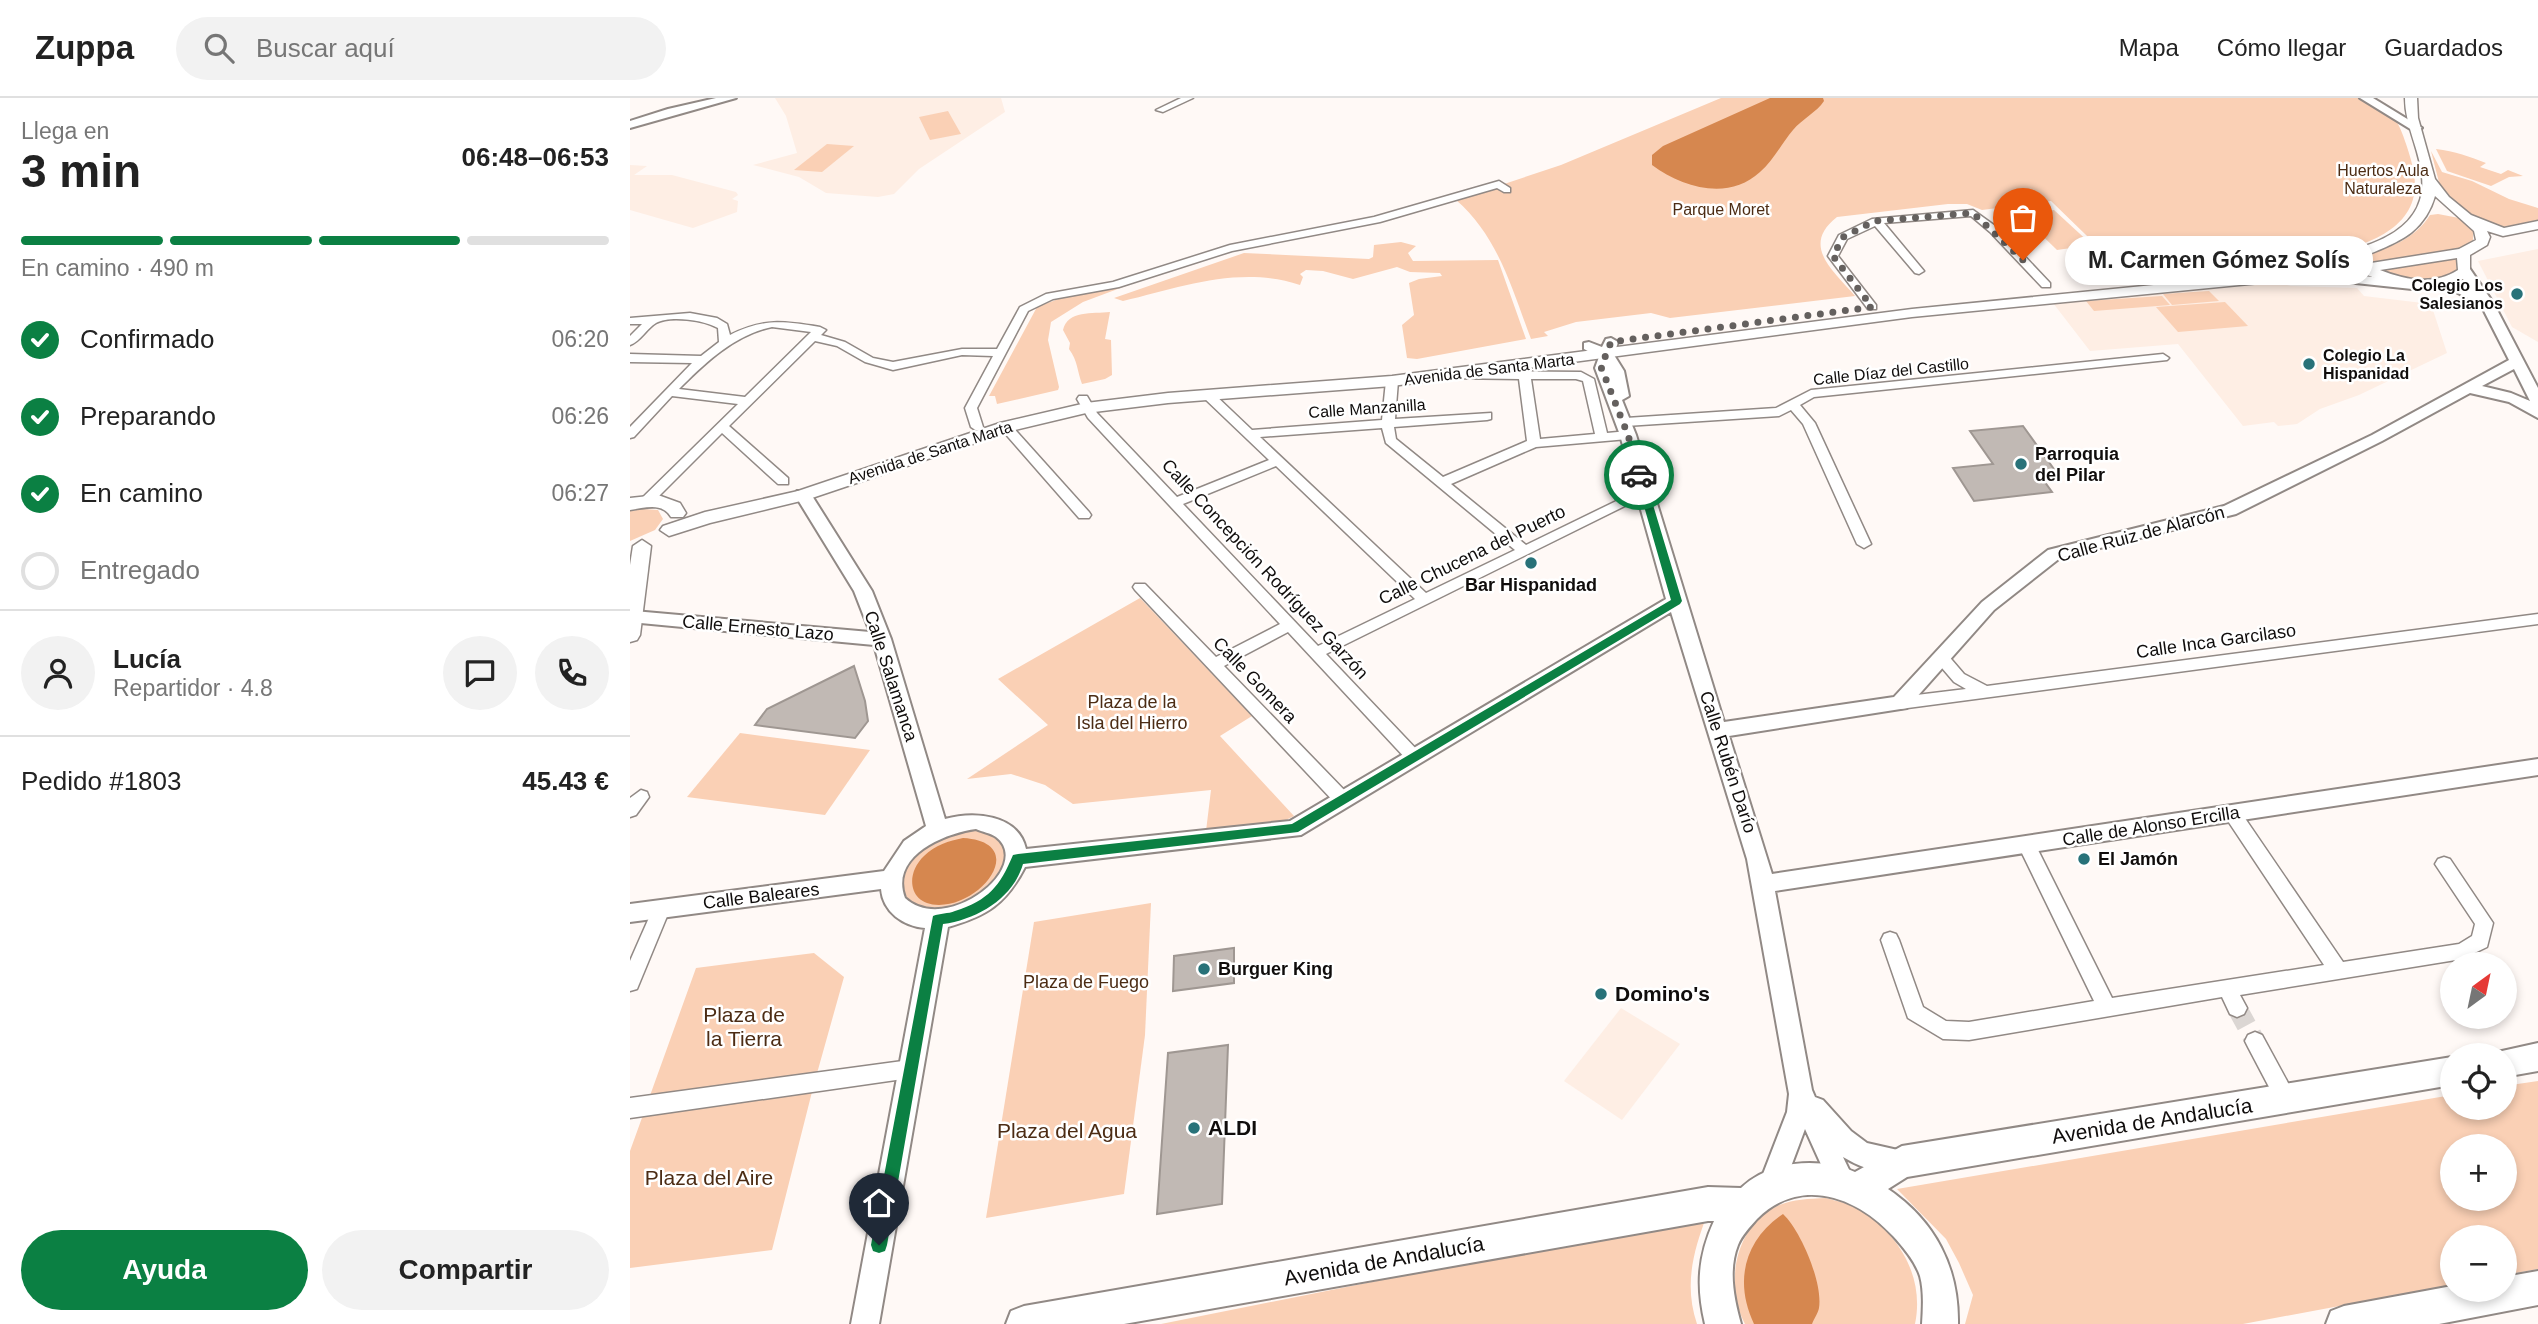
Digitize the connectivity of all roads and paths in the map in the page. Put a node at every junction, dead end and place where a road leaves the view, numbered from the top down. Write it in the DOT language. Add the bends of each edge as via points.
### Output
graph roads {
  1 [pos="731,98"];
  2 [pos="1189,98"];
  3 [pos="2373,99"];
  4 [pos="2411,102"];
  5 [pos="1160,110"];
  6 [pos="630,125"];
  7 [pos="2416,128"];
  8 [pos="2429,179"];
  9 [pos="1507,190"];
  10 [pos="2423,212"];
  11 [pos="2461,215"];
  12 [pos="1875,221"];
  13 [pos="2538,225"];
  14 [pos="2515,230"];
  15 [pos="2538,233"];
  16 [pos="2464,251"];
  17 [pos="2356,252"];
  18 [pos="2365,268"];
  19 [pos="1919,271"];
  20 [pos="2465,272"];
  21 [pos="2304,274"];
  22 [pos="2434,284"];
  23 [pos="2046,285"];
  24 [pos="2412,285"];
  25 [pos="2487,304"];
  26 [pos="1872,307"];
  27 [pos="630,321"];
  28 [pos="651,321"];
  29 [pos="817,333"];
  30 [pos="630,342"];
  31 [pos="725,343"];
  32 [pos="1000,353"];
  33 [pos="1608,357"];
  34 [pos="630,358"];
  35 [pos="2163,358"];
  36 [pos="703,360"];
  37 [pos="2516,362"];
  38 [pos="1448,375"];
  39 [pos="1525,377"];
  40 [pos="1392,378"];
  41 [pos="2470,389"];
  42 [pos="1209,390"];
  43 [pos="669,392"];
  44 [pos="746,401"];
  45 [pos="2538,402"];
  46 [pos="1085,404"];
  47 [pos="1794,406"];
  48 [pos="2538,413"];
  49 [pos="1487,416"];
  50 [pos="721,425"];
  51 [pos="1388,425"];
  52 [pos="977,427"];
  53 [pos="1006,427"];
  54 [pos="1627,429"];
  55 [pos="630,434"];
  56 [pos="1249,434"];
  57 [pos="1602,437"];
  58 [pos="1534,443"];
  59 [pos="1277,461"];
  60 [pos="783,481"];
  61 [pos="1443,482"];
  62 [pos="1644,493"];
  63 [pos="803,495"];
  64 [pos="1176,502"];
  65 [pos="638,503"];
  66 [pos="1084,515"];
  67 [pos="673,522"];
  68 [pos="1864,544"];
  69 [pos="636,548"];
  70 [pos="1524,551"];
  71 [pos="1140,587"];
  72 [pos="1425,600"];
  73 [pos="1676,601"];
  74 [pos="2538,619"];
  75 [pos="1290,625"];
  76 [pos="632,626"];
  77 [pos="882,639"];
  78 [pos="1318,652"];
  79 [pos="1941,657"];
  80 [pos="1214,665"];
  81 [pos="1984,691"];
  82 [pos="1900,703"];
  83 [pos="1718,730"];
  84 [pos="1414,757"];
  85 [pos="2536,769"];
  86 [pos="1343,800"];
  87 [pos="2232,813"];
  88 [pos="938,830"];
  89 [pos="2026,845"];
  90 [pos="1018,859"];
  91 [pos="2444,864"];
  92 [pos="891,879"];
  93 [pos="1763,884"];
  94 [pos="661,909"];
  95 [pos="630,913"];
  96 [pos="938,920"];
  97 [pos="1890,940"];
  98 [pos="2338,971"];
  99 [pos="630,983"];
  100 [pos="2227,988"];
  101 [pos="2107,1007"];
  102 [pos="2237,1008"];
  103 [pos="2255,1041"];
  104 [pos="2538,1057"];
  105 [pos="2517,1061"];
  106 [pos="910,1069"];
  107 [pos="2440,1074"];
  108 [pos="1801,1094"];
  109 [pos="2286,1099"];
  110 [pos="630,1108"];
  111 [pos="1902,1162"];
  112 [pos="1850,1185"];
  113 [pos="1757,1196"];
  114 [pos="2538,1288"];
  115 [pos="865,1324"];
  116 [pos="1024,1324"];
  117 [pos="1723,1324"];
  118 [pos="1940,1324"];
  119 [pos="2344,1324"];
  1 -- 6 [label="street"];
  2 -- 5 [label="street"];
  3 -- 4 [label="street" via="2390,107"];
  3 -- 7 [label="street"];
  4 -- 7 [label="main road"];
  7 -- 8 [label="main road"];
  8 -- 10 [label="main road"];
  8 -- 11 [label="main road"];
  9 -- 32 [label="street" via="1499,184 1376,220 1230,248 1115,285 1050,296 1024,309"];
  10 -- 11 [label="main road"];
  10 -- 17 [label="main road, Avenida de Santa Marta" via="2394,240"];
  11 -- 14 [label="main road" via="2503,232"];
  11 -- 16 [label="main road" via="2480,229 2483,237"];
  12 -- 19 [label="street"];
  12 -- 23 [label="street" via="1973,213 1991,224"];
  12 -- 26 [label="street" via="1843,237 1833,256"];
  13 -- 14 [label="main road"];
  14 -- 15 [label="main road"];
  15 -- 16 [label="main road, Avenida de Santa Marta"];
  16 -- 18 [label="main road, Avenida de Santa Marta"];
  16 -- 20 [label="main road"];
  17 -- 18 [label="main road"];
  17 -- 23 [label="main road, Avenida de Santa Marta" via="2320,261"];
  18 -- 21 [label="main road, Avenida de Santa Marta"];
  18 -- 24 [label="main road, Avenida de Santa Marta"];
  20 -- 22 [label="main road, Avenida de Santa Marta"];
  20 -- 25 [label="street"];
  21 -- 24 [label="street"];
  21 -- 33 [label="main road, Avenida de Santa Marta" via="2020,300 1819,324"];
  22 -- 24 [label="main road, Avenida de Santa Marta"];
  22 -- 25 [label="street" via="2472,294"];
  23 -- 26 [label="main road, Avenida de Santa Marta"];
  25 -- 37 [label="street"];
  26 -- 33 [label="main road, Avenida de Santa Marta"];
  27 -- 28 [label="street"];
  28 -- 30 [label="street"];
  28 -- 31 [label="street" via="698,316 714,319 723,326"];
  29 -- 31 [label="street" via="771,324"];
  29 -- 32 [label="street" via="869,360 893,366 962,352"];
  29 -- 44 [label="street"];
  31 -- 36 [label="street"];
  32 -- 52 [label="street" via="971,408"];
  33 -- 38 [label="main road, Avenida de Santa Marta"];
  33 -- 40 [label="main road, Avenida de Santa Marta" via="1589,346"];
  33 -- 54 [label="street, Calle Rubén Darío"];
  34 -- 36 [label="street"];
  35 -- 47 [label="street, Calle Díaz del Castillo" via="1811,394"];
  36 -- 43 [label="street"];
  37 -- 41 [label="street, Calle Ruiz de Alarcón"];
  37 -- 45 [label="street"];
  38 -- 39 [label="street"];
  38 -- 40 [label="main road, Avenida de Santa Marta"];
  39 -- 57 [label="street" via="1577,375 1588,379"];
  39 -- 58 [label="street"];
  40 -- 42 [label="main road, Avenida de Santa Marta"];
  40 -- 51 [label="street"];
  41 -- 48 [label="street" via="2524,401"];
  41 -- 79 [label="street, Calle Ruiz de Alarcón" via="2230,510 2054,554 2003,592"];
  42 -- 46 [label="main road, Avenida de Santa Marta"];
  42 -- 56 [label="street"];
  43 -- 44 [label="street"];
  43 -- 55 [label="street"];
  44 -- 50 [label="street"];
  46 -- 52 [label="main road, Avenida de Santa Marta"];
  46 -- 53 [label="main road, Avenida de Santa Marta"];
  46 -- 64 [label="street, Calle Concepción Rodríguez Garzón"];
  47 -- 54 [label="street, Calle Díaz del Castillo" via="1779,412"];
  47 -- 68 [label="street" via="1809,423"];
  49 -- 51 [label="street, Calle Manzanilla"];
  50 -- 60 [label="street"];
  50 -- 65 [label="street"];
  51 -- 56 [label="street, Calle Manzanilla"];
  51 -- 61 [label="street" via="1390,440"];
  52 -- 67 [label="main road, Avenida de Santa Marta" via="803,486"];
  53 -- 63 [label="main road, Avenida de Santa Marta"];
  53 -- 66 [label="street"];
  54 -- 57 [label="street, Calle Díaz del Castillo"];
  54 -- 62 [label="street, Calle Rubén Darío"];
  56 -- 59 [label="street"];
  57 -- 58 [label="street, Calle Díaz del Castillo"];
  58 -- 61 [label="street, Calle Díaz del Castillo"];
  59 -- 64 [label="street"];
  59 -- 72 [label="street"];
  61 -- 70 [label="street"];
  62 -- 70 [label="street, Calle Chucena del Puerto"];
  62 -- 73 [label="street, Calle Rubén Darío"];
  63 -- 67 [label="main road, Avenida de Santa Marta"];
  63 -- 77 [label="street, Calle Salamanca" via="863,591"];
  64 -- 75 [label="street, Calle Concepción Rodríguez Garzón"];
  65 -- 67 [label="main road" via="668,503"];
  67 -- 69 [label="main road"];
  69 -- 76 [label="main road"];
  70 -- 72 [label="street, Calle Chucena del Puerto"];
  71 -- 80 [label="street, Calle Gomera"];
  72 -- 78 [label="street, Calle Chucena del Puerto"];
  73 -- 83 [label="street, Calle Rubén Darío"];
  73 -- 84 [label="street"];
  74 -- 81 [label="street, Calle Inca Garcilaso"];
  75 -- 78 [label="street, Calle Concepción Rodríguez Garzón"];
  75 -- 80 [label="street"];
  76 -- 77 [label="street, Calle Ernesto Lazo"];
  77 -- 88 [label="street, Calle Salamanca"];
  78 -- 84 [label="street, Calle Concepción Rodríguez Garzón"];
  79 -- 81 [label="street" via="1959,678"];
  79 -- 82 [label="street, Calle Ruiz de Alarcón"];
  80 -- 86 [label="street, Calle Gomera"];
  81 -- 82 [label="street, Calle Inca Garcilaso"];
  82 -- 83 [label="street"];
  83 -- 93 [label="street, Calle Rubén Darío"];
  84 -- 86 [label="street"];
  85 -- 87 [label="street, Calle de Alonso Ercilla"];
  86 -- 90 [label="street" via="1294,829"];
  87 -- 89 [label="street, Calle de Alonso Ercilla"];
  87 -- 98 [label="street"];
  88 -- 90 [label="street" via="977,821 995,825 1016,844"];
  88 -- 92 [label="street" via="907,851"];
  89 -- 93 [label="street, Calle de Alonso Ercilla"];
  89 -- 101 [label="street"];
  90 -- 96 [label="street" via="1005,887 991,900 956,917"];
  91 -- 98 [label="street" via="2484,923 2480,942 2462,951"];
  92 -- 94 [label="street, Calle Baleares"];
  92 -- 96 [label="street" via="891,892 906,913"];
  93 -- 108 [label="street, Calle Rubén Darío"];
  94 -- 95 [label="street, Calle Baleares"];
  94 -- 99 [label="street"];
  96 -- 106 [label="street"];
  97 -- 101 [label="street" via="1915,1012 1943,1030 1969,1031"];
  98 -- 100 [label="street"];
  100 -- 101 [label="street"];
  100 -- 102 [label="street"];
  103 -- 109 [label="street"];
  104 -- 105 [label="main road"];
  106 -- 110 [label="street"];
  106 -- 115 [label="street"];
  107 -- 109 [label="main road, Avenida de Andalucía"];
  108 -- 111 [label="street" via="1848,1147 1868,1158"];
  108 -- 112 [label="street, Calle Rubén Darío"];
  108 -- 113 [label="street, Calle Rubén Darío" via="1799,1112"];
  109 -- 111 [label="main road, Avenida de Andalucía"];
  111 -- 112 [label="main road, Avenida de Andalucía"];
  112 -- 113 [label="main road, Avenida de Andalucía" via="1805,1178"];
  112 -- 118 [label="main road" via="1889,1206 1915,1232 1933,1264 1942,1299"];
  113 -- 116 [label="main road, Avenida de Andalucía"];
  113 -- 117 [label="main road" via="1725,1231 1715,1264 1715,1299"];
  114 -- 119 [label="main road"];
}
